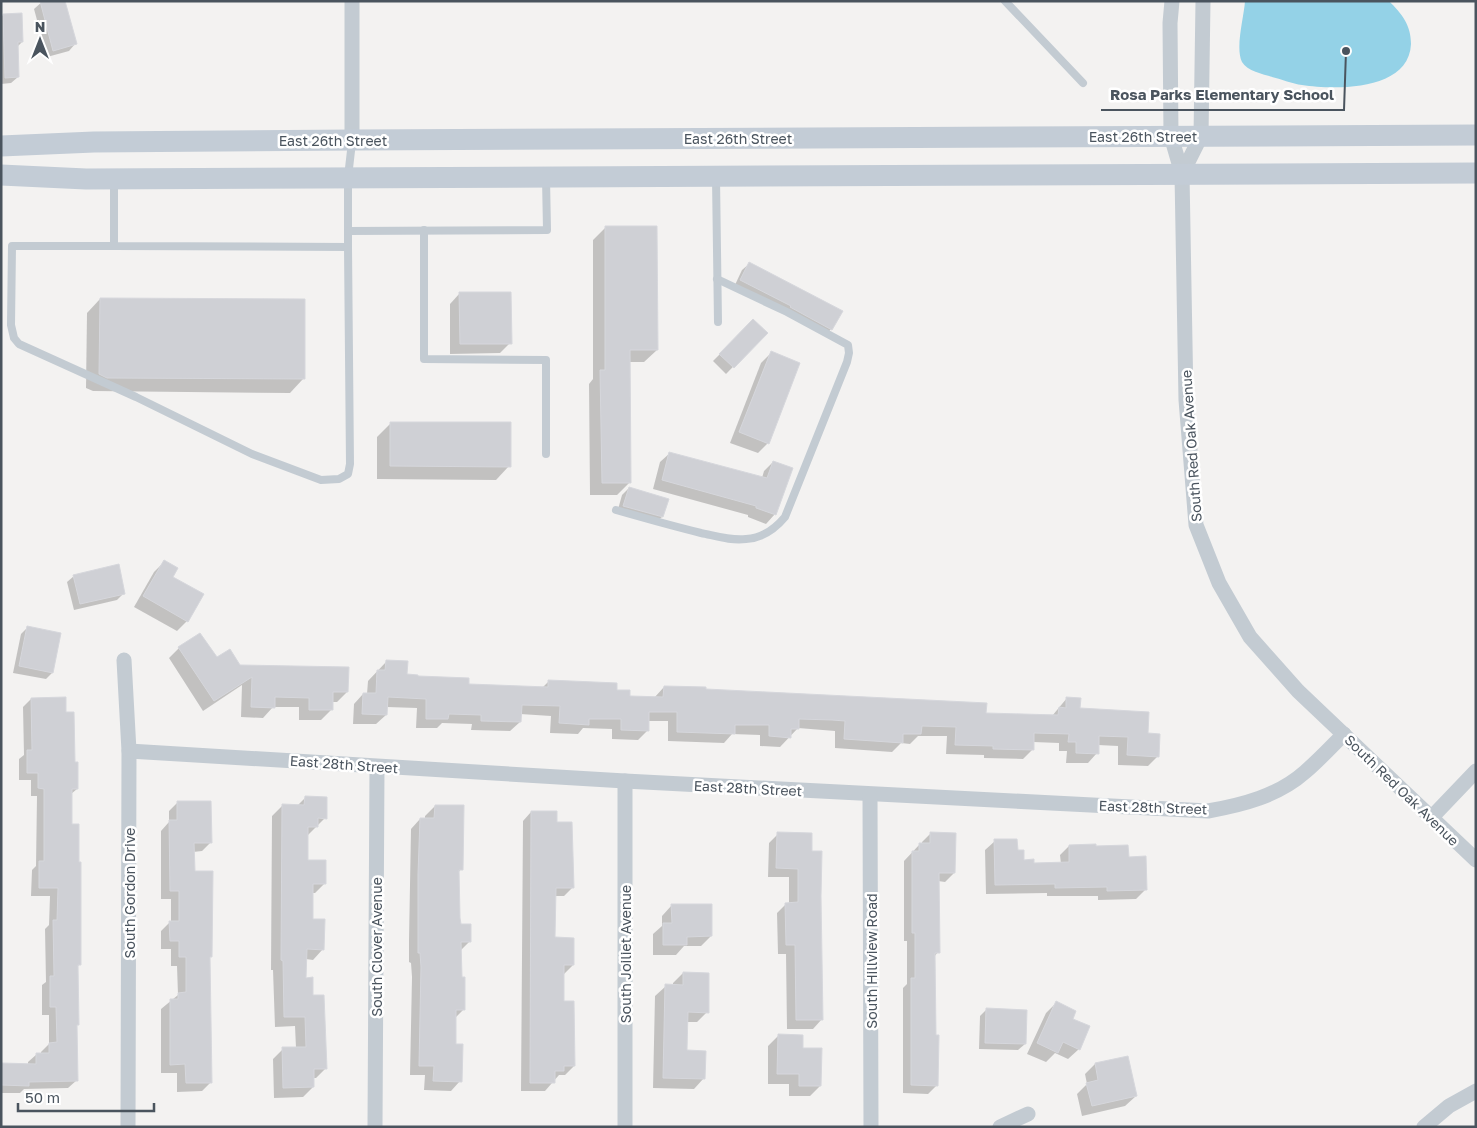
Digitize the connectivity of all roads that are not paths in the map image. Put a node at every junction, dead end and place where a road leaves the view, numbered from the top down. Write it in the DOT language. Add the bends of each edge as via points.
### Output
graph roads {
  1 [pos="352,1"];
  2 [pos="1005,1"];
  3 [pos="1172,1"];
  4 [pos="1203,1"];
  5 [pos="1083,83"];
  6 [pos="1476,135"];
  7 [pos="1171,136"];
  8 [pos="1201,136"];
  9 [pos="352,140"];
  10 [pos="1,146"];
  11 [pos="1476,173"];
  12 [pos="1182,174"];
  13 [pos="1,175"];
  14 [pos="546,176"];
  15 [pos="716,176"];
  16 [pos="348,177"];
  17 [pos="114,178"];
  18 [pos="424,230"];
  19 [pos="348,231"];
  20 [pos="114,246"];
  21 [pos="348,247"];
  22 [pos="717,279"];
  23 [pos="718,322"];
  24 [pos="546,454"];
  25 [pos="616,510"];
  26 [pos="124,660"];
  27 [pos="1344,734"];
  28 [pos="129,751"];
  29 [pos="377,767"];
  30 [pos="1476,771"];
  31 [pos="625,781"];
  32 [pos="870,794"];
  33 [pos="1432,817"];
  34 [pos="1476,860"];
  35 [pos="1476,1090"];
  36 [pos="1028,1114"];
  37 [pos="128,1127"];
  38 [pos="375,1127"];
  39 [pos="625,1127"];
  40 [pos="871,1127"];
  41 [pos="1000,1127"];
  42 [pos="1424,1127"];
  1 -- 9 [label="street"];
  2 -- 5 [label="lane"];
  3 -- 7 [label="street, South Red Oak Avenue"];
  4 -- 8 [label="street"];
  6 -- 8 [label="main road, East 26th Street"];
  7 -- 8 [label="main road, East 26th Street"];
  7 -- 9 [label="main road, East 26th Street"];
  7 -- 12 [label="street, South Red Oak Avenue"];
  8 -- 12 [label="street"];
  9 -- 10 [label="main road, East 26th Street"];
  9 -- 16 [label="lane"];
  11 -- 12 [label="main road"];
  12 -- 15 [label="main road"];
  12 -- 27 [label="street, South Red Oak Avenue" via="1186,400 1196,525 1218,583 1250,637 1298,691"];
  13 -- 17 [label="main road"];
  14 -- 15 [label="main road"];
  14 -- 16 [label="main road"];
  14 -- 18 [label="lane" via="547,230"];
  15 -- 22 [label="lane"];
  16 -- 17 [label="main road"];
  16 -- 19 [label="lane"];
  17 -- 20 [label="lane"];
  18 -- 19 [label="lane"];
  18 -- 24 [label="lane" via="424,358 546,360"];
  19 -- 21 [label="lane"];
  20 -- 21 [label="lane"];
  20 -- 21 [label="lane" via="12,246 11,325 19,344 252,454 321,480 339,479 348,474 350,464"];
  22 -- 23 [label="lane"];
  22 -- 25 [label="lane" via="848,345 847,362 785,517 765,534 737,540"];
  26 -- 28 [label="street, South Gordon Drive"];
  27 -- 32 [label="street, East 28th Street" via="1304,774 1282,788 1241,805 1208,811"];
  27 -- 33 [label="street, South Red Oak Avenue"];
  28 -- 29 [label="street, East 28th Street"];
  28 -- 37 [label="street, South Gordon Drive"];
  29 -- 31 [label="street, East 28th Street"];
  29 -- 38 [label="street, South Clover Avenue"];
  30 -- 33 [label="street"];
  31 -- 32 [label="street, East 28th Street"];
  31 -- 39 [label="street, South Joiliet Avenue"];
  32 -- 40 [label="street, South Hillview Road"];
  33 -- 34 [label="street, South Red Oak Avenue"];
  35 -- 42 [label="street" via="1449,1106"];
  36 -- 41 [label="street"];
}
